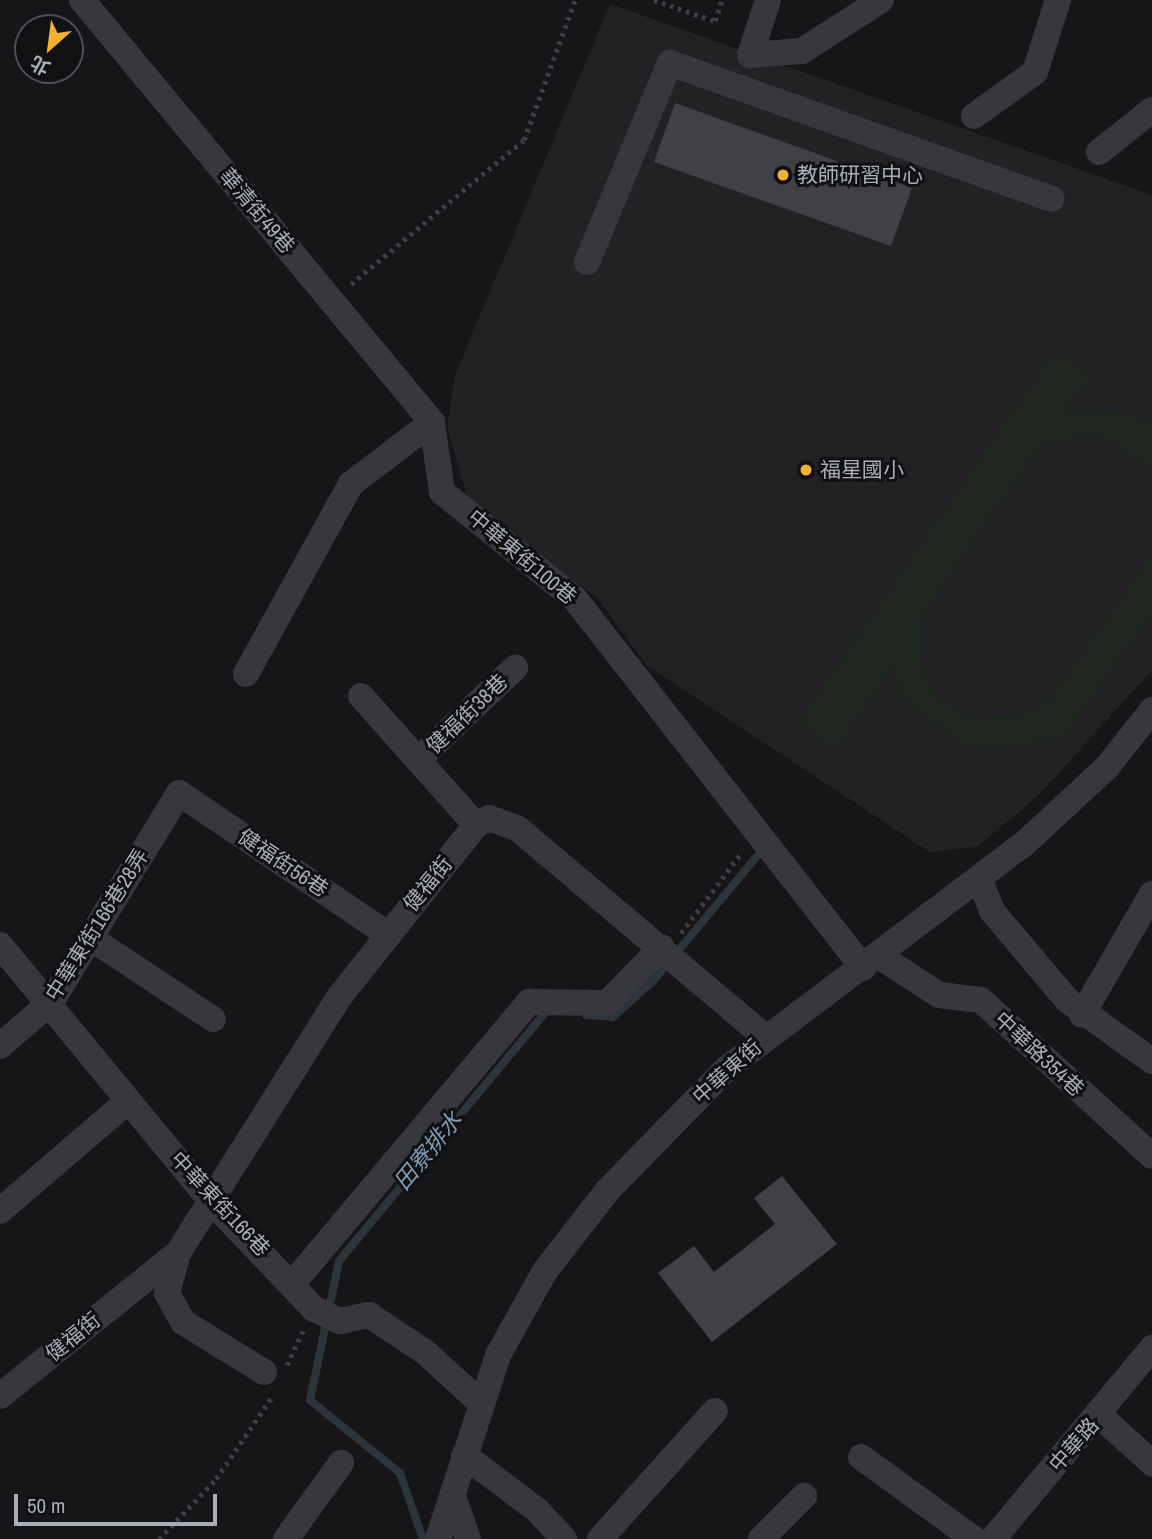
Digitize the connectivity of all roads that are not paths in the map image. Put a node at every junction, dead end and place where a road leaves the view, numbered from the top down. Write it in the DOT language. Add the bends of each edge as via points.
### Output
graph roads {
  1 [pos="82,0"];
  2 [pos="768,0"];
  3 [pos="881,0"];
  4 [pos="1058,0"];
  5 [pos="1152,110"];
  6 [pos="974,116"];
  7 [pos="1099,152"];
  8 [pos="1051,199"];
  9 [pos="587,262"];
  10 [pos="432,422"];
  11 [pos="515,668"];
  12 [pos="246,674"];
  13 [pos="361,696"];
  14 [pos="1152,710"];
  15 [pos="418,760"];
  16 [pos="179,793"];
  17 [pos="476,825"];
  18 [pos="980,881"];
  19 [pos="1152,894"];
  20 [pos="386,933"];
  21 [pos="92,939"];
  22 [pos="0,945"];
  23 [pos="671,954"];
  24 [pos="871,962"];
  25 [pos="51,1002"];
  26 [pos="1082,1015"];
  27 [pos="213,1019"];
  28 [pos="765,1037"];
  29 [pos="0,1046"];
  30 [pos="1152,1061"];
  31 [pos="128,1101"];
  32 [pos="1152,1156"];
  33 [pos="214,1203"];
  34 [pos="0,1211"];
  35 [pos="178,1252"];
  36 [pos="294,1282"];
  37 [pos="1152,1348"];
  38 [pos="274,1378"];
  39 [pos="0,1396"];
  40 [pos="480,1402"];
  41 [pos="715,1411"];
  42 [pos="1099,1415"];
  43 [pos="464,1455"];
  44 [pos="861,1457"];
  45 [pos="341,1463"];
  46 [pos="1152,1463"];
  47 [pos="804,1496"];
  48 [pos="454,1499"];
  49 [pos="286,1539"];
  50 [pos="438,1539"];
  51 [pos="468,1539"];
  52 [pos="564,1539"];
  53 [pos="600,1539"];
  54 [pos="761,1539"];
  55 [pos="974,1539"];
  56 [pos="993,1539"];
  1 -- 10 [label="street, 華清街49巷"];
  2 -- 3 [label="street" via="750,55 802,51"];
  4 -- 6 [label="street" via="1035,72"];
  5 -- 7 [label="street"];
  8 -- 9 [label="street" via="670,63"];
  10 -- 12 [label="street" via="351,484"];
  10 -- 24 [label="street, 中華東街100巷" via="442,492 575,599 756,833"];
  11 -- 15 [label="street, 健福街38巷"];
  13 -- 15 [label="street, 健福街38巷"];
  14 -- 18 [label="street, 中華東街" via="1107,767"];
  15 -- 17 [label="street, 健福街38巷"];
  16 -- 20 [label="street, 健福街56巷"];
  16 -- 21 [label="street, 中華東街166巷28弄"];
  17 -- 20 [label="street, 健福街"];
  17 -- 23 [label="street" via="489,818 517,828"];
  18 -- 24 [label="street, 中華東街"];
  18 -- 26 [label="street" via="992,911"];
  19 -- 26 [label="street"];
  20 -- 33 [label="street, 健福街" via="326,1018"];
  21 -- 25 [label="street, 中華東街166巷28弄"];
  21 -- 27 [label="street"];
  22 -- 25 [label="street, 中華東街166巷"];
  23 -- 28 [label="street"];
  23 -- 36 [label="street" via="607,1003 529,1002"];
  24 -- 28 [label="street, 中華東街"];
  24 -- 32 [label="street, 中華路354巷" via="939,995 981,1000"];
  25 -- 29 [label="street, 中華東街166巷28弄"];
  25 -- 31 [label="street, 中華東街166巷"];
  26 -- 30 [label="street"];
  28 -- 40 [label="street, 中華東街" via="663,1131 569,1236 518,1315"];
  31 -- 33 [label="street, 中華東街166巷"];
  31 -- 34 [label="street"];
  33 -- 35 [label="street, 健福街"];
  33 -- 36 [label="street, 中華東街166巷"];
  35 -- 38 [label="street, 健福街" via="167,1293 183,1322"];
  35 -- 39 [label="street, 健福街"];
  36 -- 40 [label="street, 中華東街166巷" via="314,1309 340,1321 369,1315 425,1352"];
  37 -- 42 [label="street, 中華路"];
  40 -- 43 [label="street, 中華東街"];
  41 -- 53 [label="street"];
  42 -- 46 [label="street"];
  42 -- 56 [label="street, 中華路"];
  43 -- 48 [label="street, 中華東街"];
  43 -- 52 [label="street" via="537,1510"];
  44 -- 55 [label="street"];
  45 -- 49 [label="street"];
  47 -- 54 [label="street"];
  48 -- 50 [label="street, 中華東街"];
  48 -- 51 [label="street"];
}
